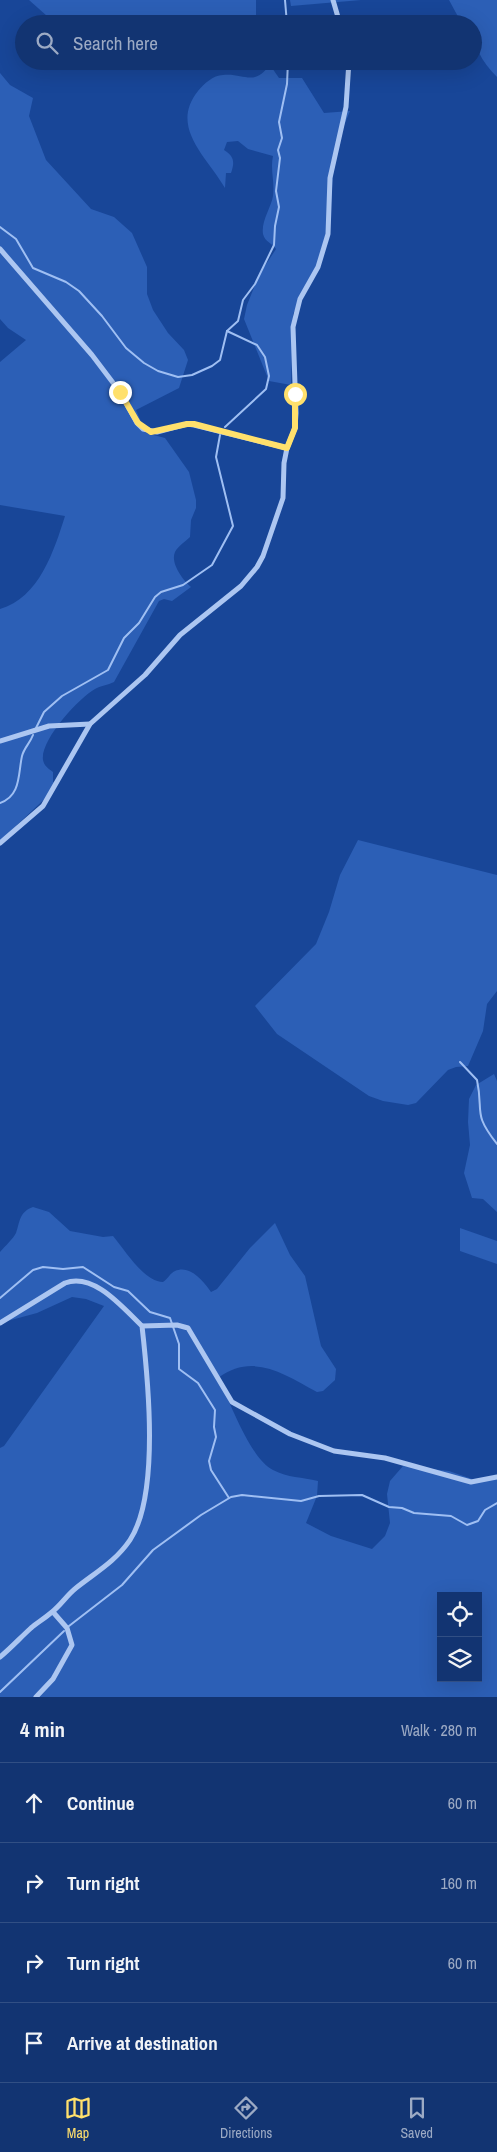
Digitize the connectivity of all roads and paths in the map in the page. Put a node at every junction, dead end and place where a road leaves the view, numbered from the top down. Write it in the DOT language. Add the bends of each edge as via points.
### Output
graph roads {
  1 [pos="333,0"];
  2 [pos="337,15"];
  3 [pos="348,70"];
  4 [pos="0,248"];
  5 [pos="287,448"];
  6 [pos="90,724"];
  7 [pos="0,740"];
  8 [pos="0,844"];
  9 [pos="0,1323"];
  10 [pos="142,1326"];
  11 [pos="497,1477"];
  12 [pos="53,1612"];
  13 [pos="0,1657"];
  14 [pos="36,1697"];
  1 -- 2 [label="street"];
  3 -- 5 [label="street" via="346,108 330,178 328,234 318,267 300,299 293,327 296,413 295,428"];
  4 -- 5 [label="street" via="92,355 143,428 157,432 194,424"];
  5 -- 6 [label="street" via="280,510 257,567 241,586 180,635 145,675"];
  6 -- 7 [label="street" via="50,726"];
  6 -- 8 [label="street" via="43,806"];
  9 -- 10 [label="street" via="65,1283 80,1280 106,1294"];
  10 -- 11 [label="street" via="177,1325 188,1328 232,1402 290,1434 334,1452 386,1458 471,1482"];
  10 -- 12 [label="street" via="151,1413 147,1473 137,1527 109,1564 76,1588"];
  12 -- 13 [label="street"];
  12 -- 14 [label="street" via="67,1628 72,1645 53,1679"];
}
